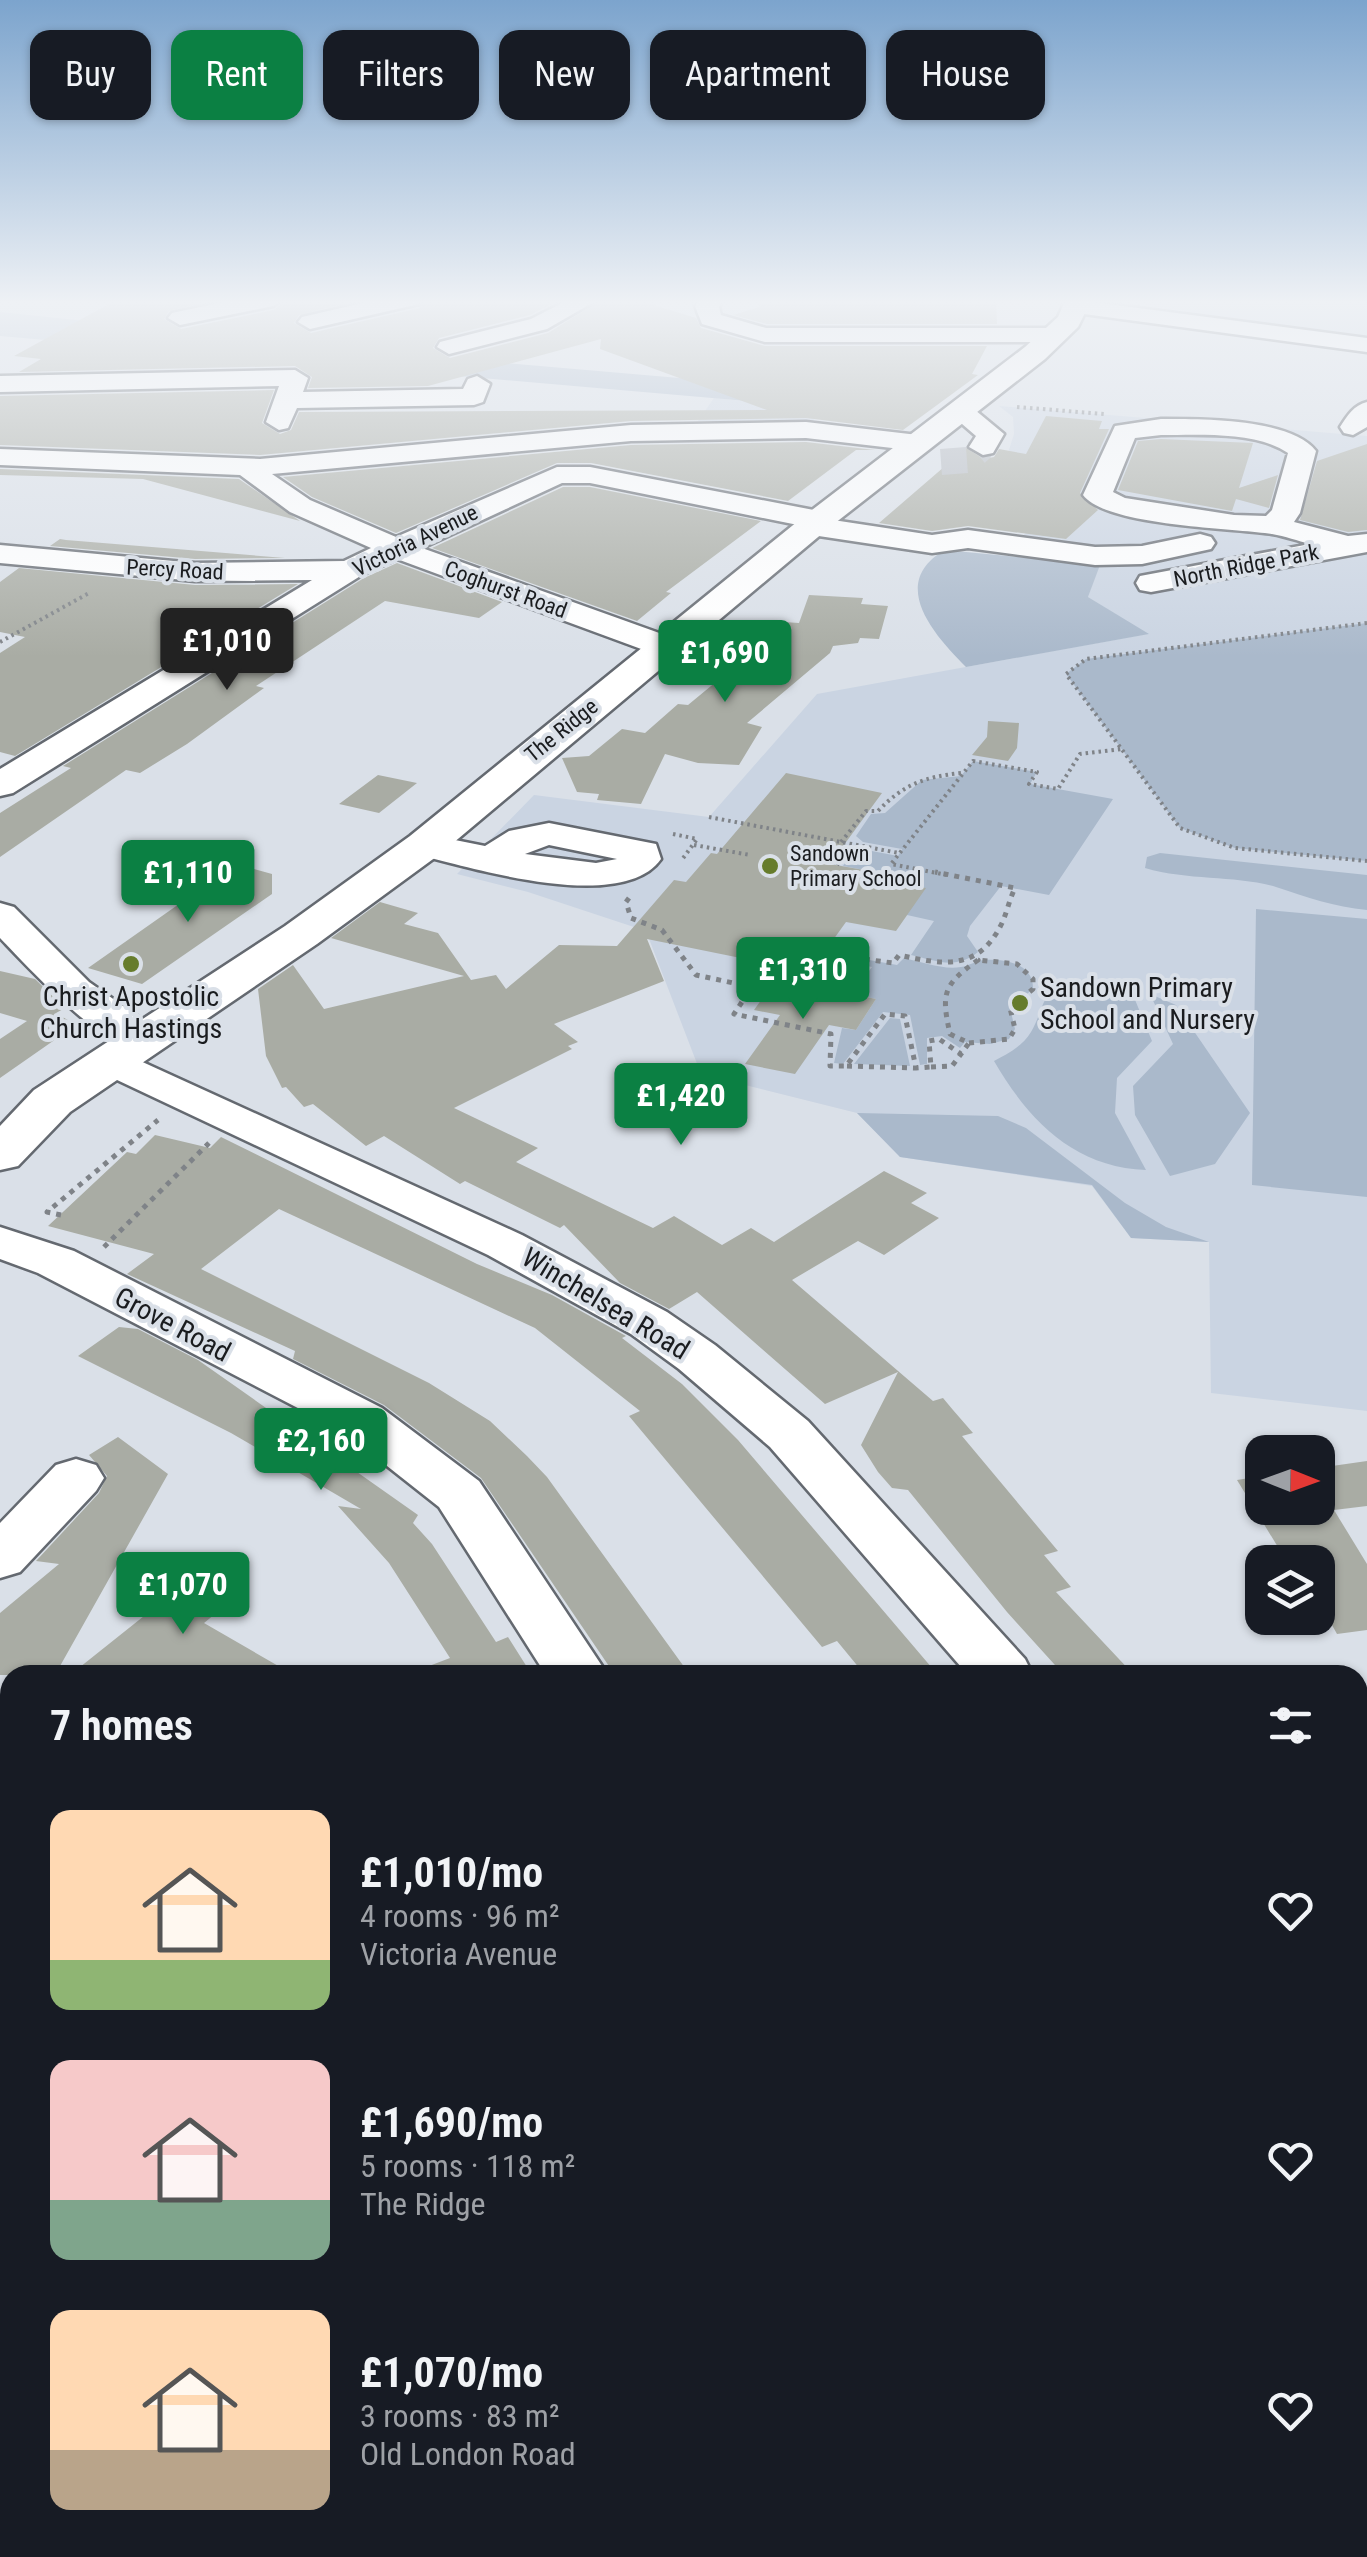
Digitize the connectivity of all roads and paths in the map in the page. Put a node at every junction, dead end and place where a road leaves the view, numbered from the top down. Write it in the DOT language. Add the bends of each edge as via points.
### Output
graph roads {
  1 [pos="953,418"];
  2 [pos="970,418"];
  3 [pos="984,447"];
  4 [pos="917,456"];
  5 [pos="0,457"];
  6 [pos="260,468"];
  7 [pos="815,523"];
  8 [pos="1273,525"];
  9 [pos="1200,543"];
  10 [pos="1357,544"];
  11 [pos="395,548"];
  12 [pos="0,554"];
  13 [pos="134,568"];
  14 [pos="351,570"];
  15 [pos="1146,584"];
  16 [pos="1367,624"];
  17 [pos="0,642"];
  18 [pos="664,646"];
  19 [pos="1122,749"];
  20 [pos="964,773"];
  21 [pos="0,785"];
  22 [pos="709,817"];
  23 [pos="660,832"];
  24 [pos="806,836"];
  25 [pos="841,842"];
  26 [pos="425,844"];
  27 [pos="693,844"];
  28 [pos="854,845"];
  29 [pos="796,847"];
  30 [pos="900,853"];
  31 [pos="750,854"];
  32 [pos="493,858"];
  33 [pos="1367,861"];
  34 [pos="837,865"];
  35 [pos="674,870"];
  36 [pos="633,892"];
  37 [pos="0,915"];
  38 [pos="977,959"];
  39 [pos="752,987"];
  40 [pos="969,1044"];
  41 [pos="129,1051"];
  42 [pos="961,1054"];
  43 [pos="846,1066"];
  44 [pos="931,1067"];
  45 [pos="916,1068"];
  46 [pos="192,1096"];
  47 [pos="242,1119"];
  48 [pos="0,1155"];
  49 [pos="103,1162"];
  50 [pos="114,1164"];
  51 [pos="77,1185"];
  52 [pos="89,1188"];
  53 [pos="61,1214"];
  54 [pos="0,1242"];
  55 [pos="78,1273"];
  56 [pos="76,1478"];
  57 [pos="0,1558"];
  58 [pos="571,1665"];
  59 [pos="994,1665"];
  1 -- 4 [label="main road, The Ridge"];
  2 -- 3 [label="street" via="991,434"];
  4 -- 6 [label="street" via="828,431 631,433"];
  4 -- 7 [label="main road, The Ridge"];
  5 -- 6 [label="street"];
  6 -- 11 [label="street, Coghurst Road" via="254,476 274,491"];
  7 -- 9 [label="street, Victoria Avenue" via="932,544 968,539 1095,556"];
  7 -- 11 [label="street, Victoria Avenue" via="574,474 539,482"];
  7 -- 18 [label="main road, The Ridge"];
  8 -- 8 [label="street, North Ridge Park" via="1118,505 1097,495 1131,429 1271,435 1302,452 1286,513"];
  8 -- 10 [label="street, North Ridge Park"];
  10 -- 15 [label="street, North Ridge Park"];
  11 -- 14 [label="street, Victoria Avenue"];
  11 -- 18 [label="street, Coghurst Road"];
  12 -- 13 [label="street, Percy Road"];
  13 -- 14 [label="street, Percy Road"];
  13 -- 17 [label="path"];
  14 -- 21 [label="street, Victoria Avenue"];
  16 -- 19 [label="path" via="1086,658 1066,674"];
  18 -- 26 [label="main road, The Ridge"];
  19 -- 20 [label="path" via="1080,754 1058,789 1029,784 1037,772 974,761"];
  19 -- 33 [label="path" via="1180,828 1235,848"];
  20 -- 25 [label="path" via="907,782 878,811 866,811"];
  20 -- 30 [label="path"];
  22 -- 24 [label="path"];
  23 -- 27 [label="path" via="698,839"];
  24 -- 25 [label="path"];
  24 -- 29 [label="path"];
  25 -- 28 [label="path"];
  26 -- 32 [label="street"];
  26 -- 41 [label="main road, The Ridge"];
  27 -- 31 [label="path"];
  27 -- 35 [label="path"];
  28 -- 30 [label="path"];
  28 -- 34 [label="path"];
  30 -- 38 [label="path" via="891,864 1015,888"];
  36 -- 39 [label="path" via="626,902 631,918 662,930 696,975"];
  37 -- 41 [label="street, Winchelsea Road"];
  38 -- 39 [label="path" via="948,966 899,955 893,963 784,948"];
  38 -- 40 [label="path" via="949,980 942,995 950,1034"];
  38 -- 40 [label="path" via="1017,964 1033,979 1033,989 1010,1008 1015,1030 1009,1039"];
  39 -- 43 [label="path" via="734,1014 830,1034 830,1066"];
  40 -- 42 [label="path"];
  41 -- 46 [label="street, Winchelsea Road"];
  41 -- 48 [label="main road, The Ridge" via="52,1101"];
  42 -- 44 [label="path" via="952,1066"];
  42 -- 44 [label="path" via="939,1039 929,1041"];
  43 -- 45 [label="path"];
  43 -- 45 [label="path" via="885,1014 905,1016"];
  44 -- 45 [label="path"];
  46 -- 47 [label="street, Winchelsea Road"];
  46 -- 49 [label="path"];
  47 -- 55 [label="path" via="222,1130"];
  47 -- 59 [label="street, Winchelsea Road" via="649,1322 789,1434"];
  49 -- 50 [label="path"];
  49 -- 51 [label="path"];
  51 -- 52 [label="path"];
  51 -- 53 [label="path" via="48,1212"];
  54 -- 55 [label="street, Grove Road"];
  55 -- 58 [label="street, Grove Road" via="363,1420 459,1494"];
  56 -- 57 [label="street"];
}
